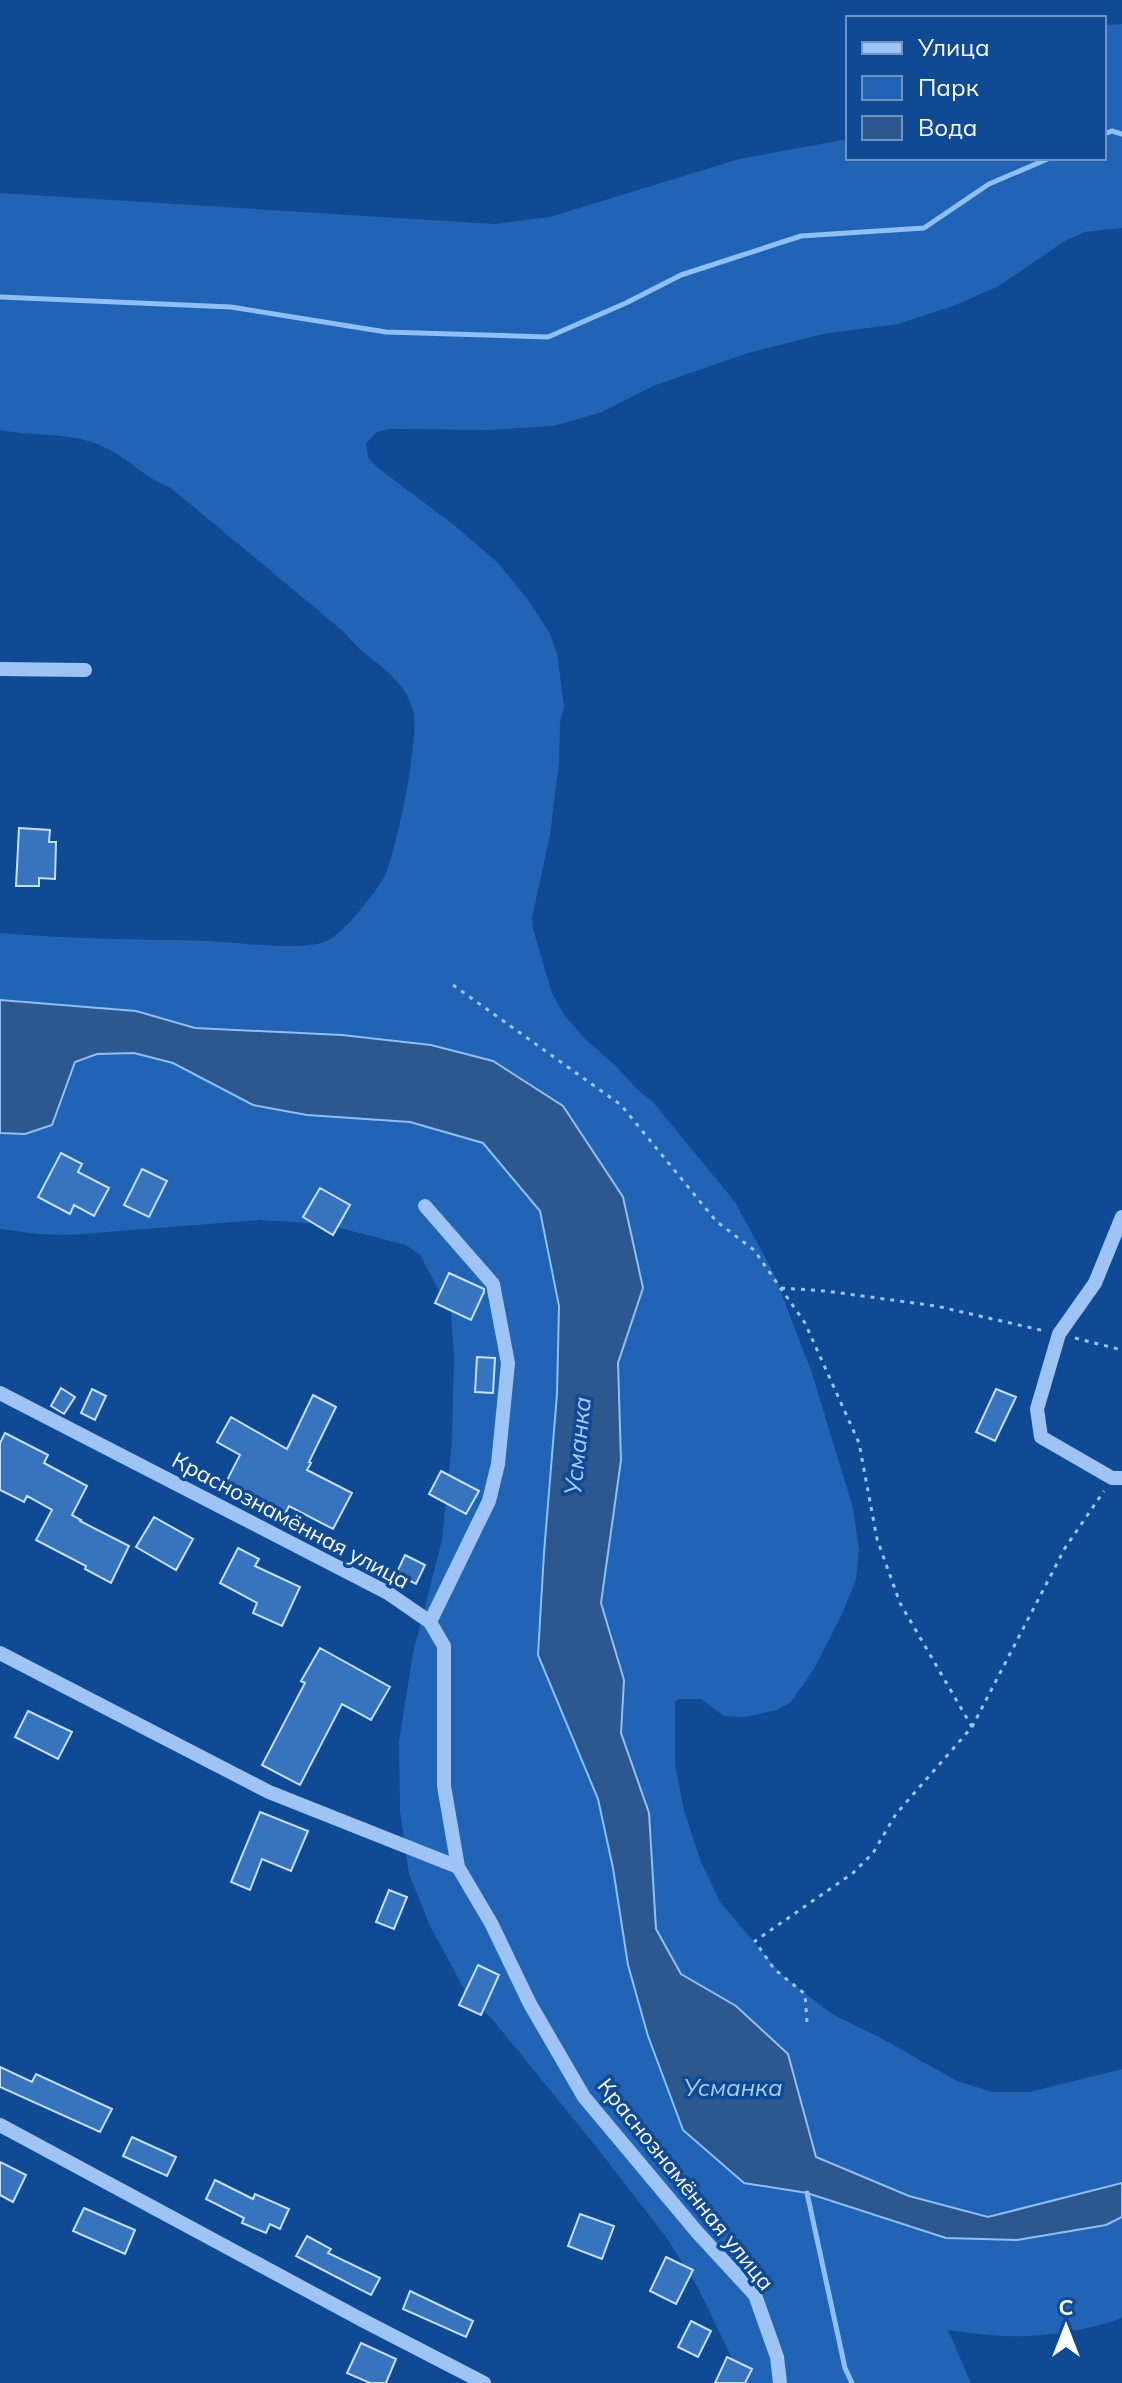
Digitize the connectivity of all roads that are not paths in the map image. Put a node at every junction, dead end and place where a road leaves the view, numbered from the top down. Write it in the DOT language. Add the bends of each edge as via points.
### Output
graph roads {
  1 [pos="0,669"];
  2 [pos="85,670"];
  3 [pos="425,1206"];
  4 [pos="1122,1217"];
  5 [pos="0,1393"];
  6 [pos="1117,1478"];
  7 [pos="430,1622"];
  8 [pos="0,1653"];
  9 [pos="458,1867"];
  10 [pos="0,2125"];
  11 [pos="484,2383"];
  12 [pos="780,2383"];
  1 -- 2 [label="street"];
  3 -- 7 [label="street" via="493,1284 508,1363 489,1501"];
  4 -- 6 [label="street" via="1095,1283 1059,1334 1037,1409 1041,1437"];
  5 -- 7 [label="street, Краснознамённая улица" via="388,1593"];
  7 -- 9 [label="street, Краснознамённая улица" via="444,1646 444,1786"];
  8 -- 9 [label="street" via="269,1792"];
  9 -- 12 [label="street, Краснознамённая улица" via="584,2097 755,2295 777,2357"];
  10 -- 11 [label="street"];
}
